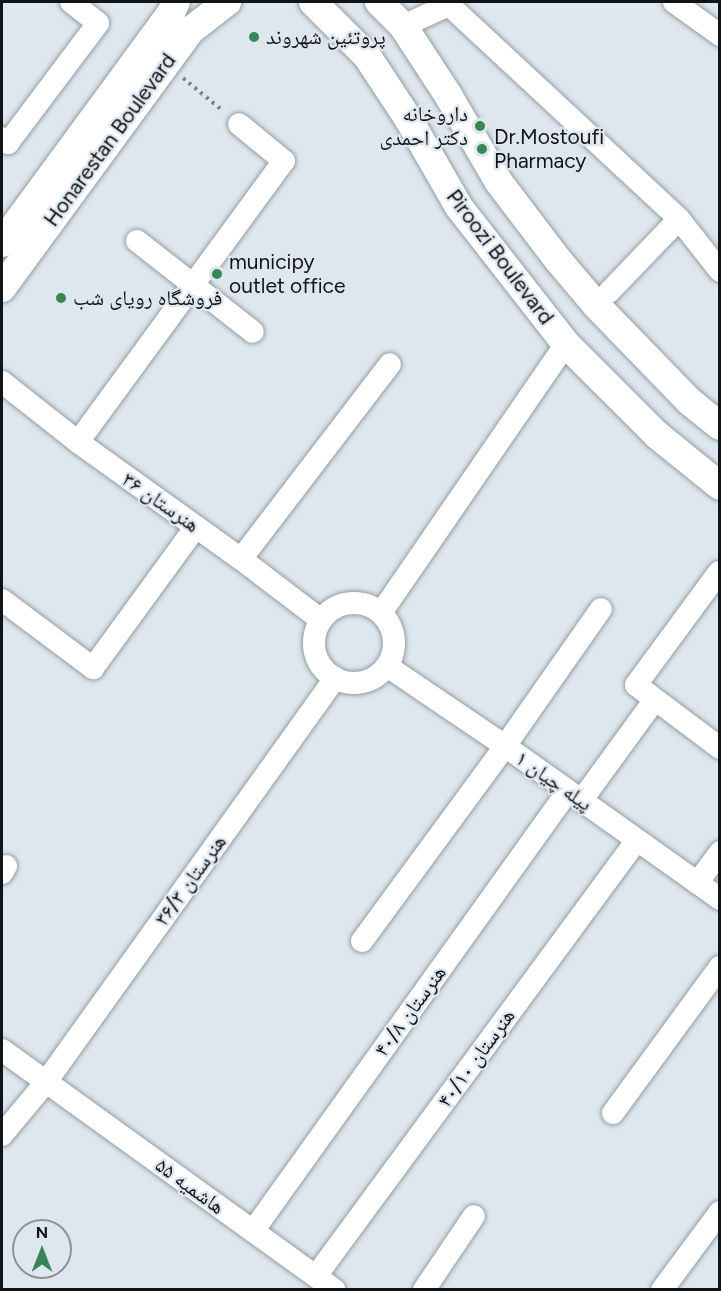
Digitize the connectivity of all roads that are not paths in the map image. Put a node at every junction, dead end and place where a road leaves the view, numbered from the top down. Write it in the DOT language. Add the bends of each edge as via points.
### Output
graph roads {
  1 [pos="71,2"];
  2 [pos="176,2"];
  3 [pos="227,2"];
  4 [pos="313,2"];
  5 [pos="379,2"];
  6 [pos="674,2"];
  7 [pos="403,26"];
  8 [pos="720,35"];
  9 [pos="239,124"];
  10 [pos="5,141"];
  11 [pos="679,219"];
  12 [pos="137,241"];
  13 [pos="2,243"];
  14 [pos="720,271"];
  15 [pos="193,285"];
  16 [pos="2,288"];
  17 [pos="609,292"];
  18 [pos="253,332"];
  19 [pos="566,344"];
  20 [pos="390,364"];
  21 [pos="2,382"];
  22 [pos="720,426"];
  23 [pos="78,442"];
  24 [pos="720,486"];
  25 [pos="196,527"];
  26 [pos="241,559"];
  27 [pos="719,572"];
  28 [pos="2,600"];
  29 [pos="601,609"];
  30 [pos="381,613"];
  31 [pos="321,620"];
  32 [pos="387,666"];
  33 [pos="335,678"];
  34 [pos="654,701"];
  35 [pos="505,747"];
  36 [pos="720,748"];
  37 [pos="574,796"];
  38 [pos="637,840"];
  39 [pos="720,852"];
  40 [pos="697,883"];
  41 [pos="720,899"];
  42 [pos="362,941"];
  43 [pos="720,967"];
  44 [pos="2,1050"];
  45 [pos="46,1082"];
  46 [pos="613,1113"];
  47 [pos="2,1134"];
  48 [pos="720,1212"];
  49 [pos="474,1216"];
  50 [pos="253,1231"];
  51 [pos="316,1276"];
  52 [pos="335,1290"];
  53 [pos="424,1290"];
  54 [pos="662,1290"];
  1 -- 10 [label="street" via="98,23"];
  2 -- 13 [label="main road, Honarestan Boulevard"];
  3 -- 16 [label="main road, Honarestan Boulevard" via="191,30"];
  4 -- 19 [label="main road, Piroozi Boulevard" via="367,56 459,207"];
  5 -- 7 [label="main road"];
  6 -- 8 [label="street"];
  7 -- 11 [label="street" via="449,4"];
  7 -- 22 [label="main road" via="498,181 558,260 673,385"];
  9 -- 15 [label="street" via="284,161"];
  11 -- 14 [label="street"];
  11 -- 17 [label="street"];
  12 -- 15 [label="street"];
  15 -- 18 [label="street"];
  15 -- 23 [label="street"];
  19 -- 24 [label="main road, Piroozi Boulevard" via="657,435"];
  19 -- 30 [label="street"];
  20 -- 26 [label="street"];
  21 -- 23 [label="street, هنرستان ۳۶"];
  23 -- 25 [label="street, هنرستان ۳۶"];
  25 -- 26 [label="street, هنرستان ۳۶"];
  25 -- 28 [label="street" via="93,668"];
  26 -- 31 [label="street, هنرستان ۳۶"];
  27 -- 34 [label="street" via="636,685"];
  29 -- 35 [label="street"];
  30 -- 31 [label="street" via="369,606 343,604"];
  30 -- 32 [label="street" via="393,633 394,645"];
  31 -- 33 [label="street" via="315,632 315,652 324,670"];
  32 -- 33 [label="street" via="378,675 357,683"];
  32 -- 35 [label="street, پیله چیان ۱"];
  33 -- 45 [label="street, هنرستان ۳۶/۳"];
  34 -- 36 [label="street"];
  34 -- 37 [label="street, هنرستان ۴۰/۸"];
  35 -- 37 [label="street, پیله چیان ۱"];
  35 -- 42 [label="street"];
  37 -- 38 [label="street, پیله چیان ۱"];
  37 -- 50 [label="street, هنرستان ۴۰/۸"];
  38 -- 40 [label="street, پیله چیان ۱"];
  38 -- 51 [label="street, هنرستان ۴۰/۱۰"];
  39 -- 40 [label="street"];
  40 -- 41 [label="street, پیله چیان ۱"];
  43 -- 46 [label="street"];
  44 -- 45 [label="street, هاشمیه ۵۵"];
  45 -- 47 [label="street, هنرستان ۳۶/۳"];
  45 -- 50 [label="street, هاشمیه ۵۵"];
  48 -- 54 [label="street"];
  49 -- 53 [label="street"];
  50 -- 51 [label="street, هاشمیه ۵۵"];
  51 -- 52 [label="street, هاشمیه ۵۵"];
}
